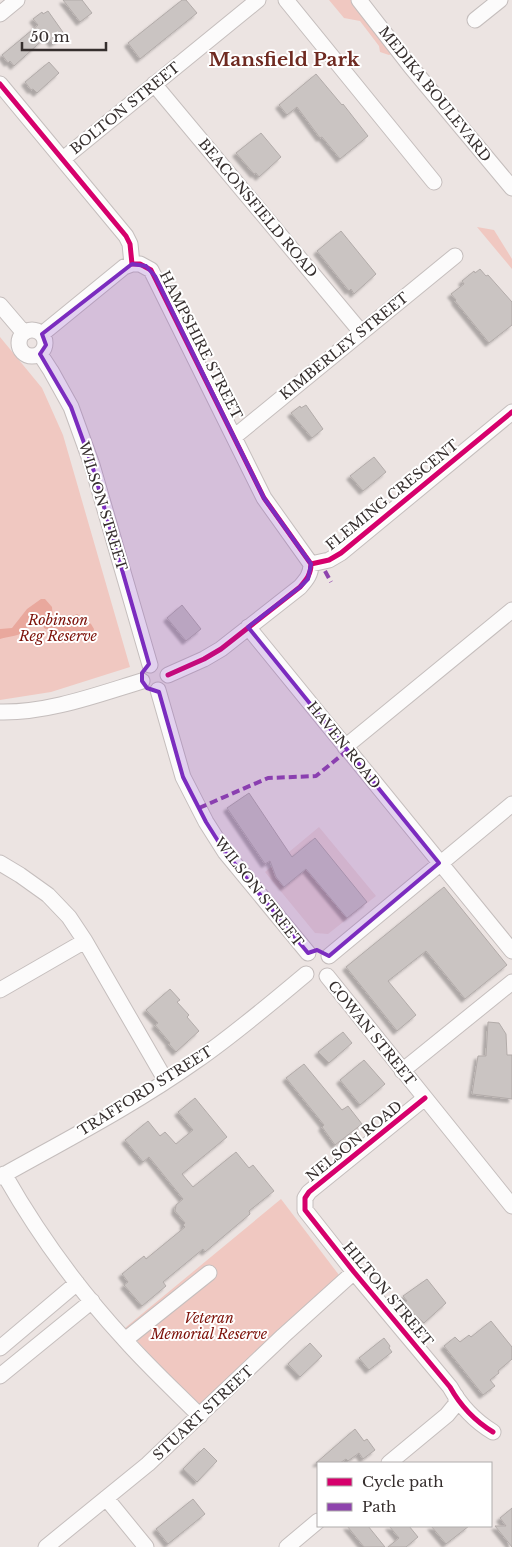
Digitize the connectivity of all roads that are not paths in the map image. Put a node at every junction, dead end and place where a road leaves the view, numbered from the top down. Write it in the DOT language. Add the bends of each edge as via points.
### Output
graph roads {
  1 [pos="17,0"];
  2 [pos="258,0"];
  3 [pos="286,0"];
  4 [pos="359,0"];
  5 [pos="500,0"];
  6 [pos="0,14"];
  7 [pos="475,20"];
  8 [pos="0,84"];
  9 [pos="154,84"];
  10 [pos="63,159"];
  11 [pos="434,182"];
  12 [pos="512,188"];
  13 [pos="455,256"];
  14 [pos="132,264"];
  15 [pos="0,305"];
  16 [pos="361,332"];
  17 [pos="24,333"];
  18 [pos="42,334"];
  19 [pos="40,354"];
  20 [pos="512,412"];
  21 [pos="234,437"];
  22 [pos="311,564"];
  23 [pos="512,610"];
  24 [pos="248,627"];
  25 [pos="150,665"];
  26 [pos="168,675"];
  27 [pos="142,681"];
  28 [pos="158,690"];
  29 [pos="0,712"];
  30 [pos="345,747"];
  31 [pos="512,804"];
  32 [pos="0,863"];
  33 [pos="440,863"];
  34 [pos="86,940"];
  35 [pos="512,951"];
  36 [pos="308,953"];
  37 [pos="328,956"];
  38 [pos="306,974"];
  39 [pos="326,976"];
  40 [pos="512,982"];
  41 [pos="0,990"];
  42 [pos="402,1071"];
  43 [pos="166,1081"];
  44 [pos="425,1098"];
  45 [pos="2,1176"];
  46 [pos="304,1205"];
  47 [pos="512,1206"];
  48 [pos="354,1272"];
  49 [pos="209,1273"];
  50 [pos="77,1283"];
  51 [pos="92,1301"];
  52 [pos="125,1340"];
  53 [pos="0,1348"];
  54 [pos="0,1376"];
  55 [pos="456,1396"];
  56 [pos="200,1416"];
  57 [pos="493,1432"];
  58 [pos="390,1462"];
  59 [pos="106,1498"];
  60 [pos="317,1522"];
  61 [pos="46,1547"];
  62 [pos="146,1547"];
  63 [pos="287,1547"];
  1 -- 6 [label="street"];
  2 -- 9 [label="street, BOLTON STREET"];
  3 -- 11 [label="street"];
  4 -- 12 [label="street, MEDIKA BOULEVARD"];
  5 -- 7 [label="street"];
  8 -- 10 [label="street"];
  9 -- 10 [label="street, BOLTON STREET"];
  9 -- 16 [label="street, BEACONSFIELD ROAD"];
  10 -- 14 [label="street" via="126,236"];
  13 -- 16 [label="street, KIMBERLEY STREET"];
  14 -- 18 [label="street"];
  14 -- 21 [label="street, HAMPSHIRE STREET" via="146,266 155,276"];
  15 -- 17 [label="street"];
  16 -- 21 [label="street, KIMBERLEY STREET"];
  17 -- 18 [label="street" via="31,330"];
  17 -- 19 [label="street" via="19,341 21,350 31,356"];
  18 -- 19 [label="street" via="46,345"];
  19 -- 25 [label="street, WILSON STREET" via="71,407 92,465"];
  20 -- 22 [label="street, FLEMING CRESCENT" via="341,553 330,560"];
  21 -- 22 [label="street, HAMPSHIRE STREET" via="264,498"];
  22 -- 24 [label="street" via="308,579 300,587"];
  23 -- 30 [label="street"];
  24 -- 26 [label="street" via="221,649"];
  24 -- 30 [label="street, HAVEN ROAD"];
  25 -- 26 [label="street" via="159,665"];
  25 -- 27 [label="street" via="144,670"];
  26 -- 28 [label="street" via="165,686"];
  27 -- 28 [label="street" via="147,688"];
  27 -- 29 [label="street" via="59,705 30,711"];
  28 -- 36 [label="street, WILSON STREET" via="183,777 206,822 225,852"];
  30 -- 33 [label="street, HAVEN ROAD"];
  31 -- 33 [label="street"];
  32 -- 34 [label="street" via="48,895"];
  33 -- 35 [label="street, HAVEN ROAD"];
  33 -- 37 [label="street"];
  34 -- 41 [label="street"];
  34 -- 43 [label="street"];
  36 -- 37 [label="street" via="317,950"];
  36 -- 38 [label="street" via="303,966"];
  37 -- 39 [label="street" via="331,968"];
  38 -- 39 [label="street" via="314,979"];
  38 -- 43 [label="street, TRAFFORD STREET" via="240,1029"];
  39 -- 42 [label="street, COWAN STREET"];
  40 -- 42 [label="street"];
  42 -- 44 [label="street, COWAN STREET"];
  43 -- 45 [label="street, TRAFFORD STREET"];
  44 -- 46 [label="street, NELSON ROAD" via="316,1185 305,1198"];
  44 -- 47 [label="street, COWAN STREET"];
  45 -- 50 [label="street"];
  46 -- 48 [label="street, HILTON STREET"];
  48 -- 55 [label="street, HILTON STREET"];
  48 -- 56 [label="street, STUART STREET"];
  49 -- 52 [label="street" via="199,1290"];
  50 -- 51 [label="street"];
  50 -- 53 [label="street"];
  51 -- 52 [label="street"];
  51 -- 54 [label="street"];
  52 -- 56 [label="street"];
  55 -- 57 [label="street, HILTON STREET" via="481,1424"];
  55 -- 58 [label="street" via="456,1404 447,1415"];
  56 -- 59 [label="street, STUART STREET"];
  59 -- 61 [label="street, STUART STREET"];
  59 -- 62 [label="street"];
  60 -- 63 [label="street"];
}
